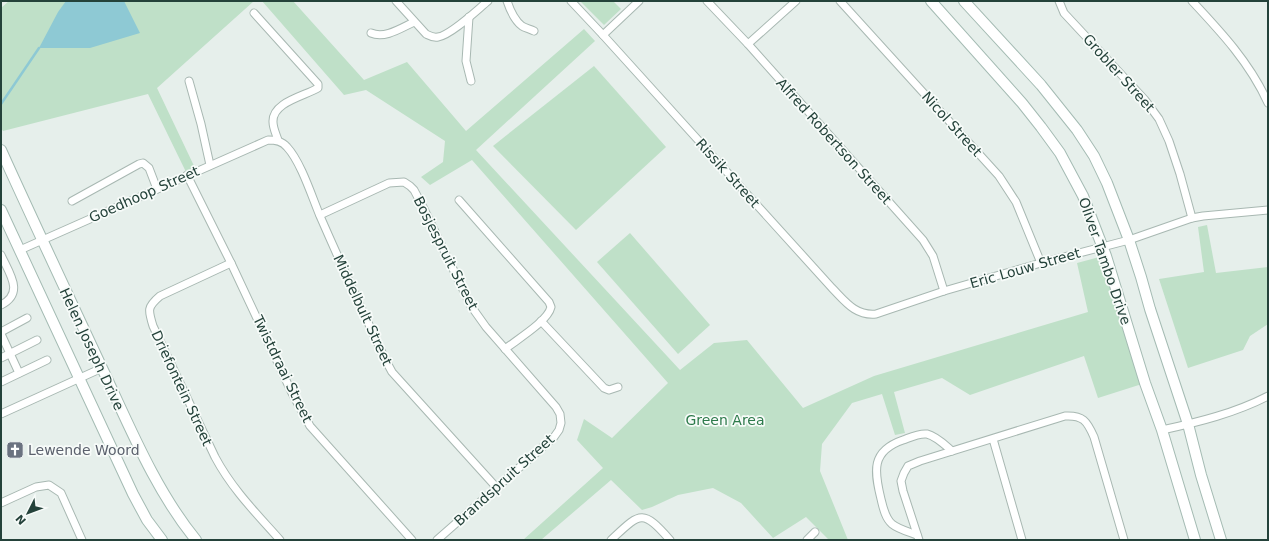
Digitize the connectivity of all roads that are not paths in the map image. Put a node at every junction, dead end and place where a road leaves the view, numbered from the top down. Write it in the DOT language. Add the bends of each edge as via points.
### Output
graph roads {
  1 [pos="396,1"];
  2 [pos="488,1"];
  3 [pos="507,1"];
  4 [pos="571,1"];
  5 [pos="639,1"];
  6 [pos="707,1"];
  7 [pos="796,1"];
  8 [pos="840,1"];
  9 [pos="930,1"];
  10 [pos="964,1"];
  11 [pos="1059,1"];
  12 [pos="1192,1"];
  13 [pos="254,13"];
  14 [pos="469,17"];
  15 [pos="414,22"];
  16 [pos="534,31"];
  17 [pos="371,33"];
  18 [pos="603,35"];
  19 [pos="748,44"];
  20 [pos="189,81"];
  21 [pos="471,81"];
  22 [pos="1268,102"];
  23 [pos="278,140"];
  24 [pos="1,150"];
  25 [pos="210,165"];
  26 [pos="188,175"];
  27 [pos="157,189"];
  28 [pos="458,200"];
  29 [pos="72,201"];
  30 [pos="1,210"];
  31 [pos="1268,210"];
  32 [pos="320,215"];
  33 [pos="1192,218"];
  34 [pos="42,240"];
  35 [pos="1129,240"];
  36 [pos="1103,246"];
  37 [pos="20,250"];
  38 [pos="1,255"];
  39 [pos="231,262"];
  40 [pos="1041,263"];
  41 [pos="944,291"];
  42 [pos="1,305"];
  43 [pos="854,309"];
  44 [pos="27,318"];
  45 [pos="541,321"];
  46 [pos="1,333"];
  47 [pos="38,340"];
  48 [pos="505,349"];
  49 [pos="10,354"];
  50 [pos="1,358"];
  51 [pos="47,360"];
  52 [pos="102,368"];
  53 [pos="19,373"];
  54 [pos="78,378"];
  55 [pos="1,382"];
  56 [pos="618,388"];
  57 [pos="1268,396"];
  58 [pos="1,414"];
  59 [pos="560,414"];
  60 [pos="1188,424"];
  61 [pos="1162,430"];
  62 [pos="993,439"];
  63 [pos="952,451"];
  64 [pos="497,488"];
  65 [pos="1,503"];
  66 [pos="815,532"];
  67 [pos="918,537"];
  68 [pos="82,540"];
  69 [pos="162,540"];
  70 [pos="196,540"];
  71 [pos="280,540"];
  72 [pos="412,540"];
  73 [pos="437,540"];
  74 [pos="611,540"];
  75 [pos="670,540"];
  76 [pos="806,540"];
  77 [pos="1022,540"];
  78 [pos="1124,540"];
  79 [pos="1195,540"];
  80 [pos="1221,540"];
  1 -- 15 [label="street"];
  2 -- 14 [label="street"];
  3 -- 16 [label="street" via="516,20"];
  4 -- 18 [label="street, Rissik Street"];
  5 -- 18 [label="street"];
  6 -- 19 [label="street, Alfred Robertson Street"];
  7 -- 19 [label="street"];
  8 -- 40 [label="street, Nicol Street" via="999,176 1016,202"];
  9 -- 36 [label="street, Oliver Tambo Drive" via="1022,104 1060,153 1083,196"];
  10 -- 35 [label="street, Oliver Tambo Drive" via="1041,85 1077,130 1107,183"];
  11 -- 33 [label="street, Grobler Street" via="1064,13 1145,100 1159,119 1169,141"];
  12 -- 22 [label="street" via="1242,59"];
  13 -- 23 [label="street" via="318,84 318,88 287,103 274,113 273,123"];
  14 -- 15 [label="street" via="445,36 437,38 426,34"];
  14 -- 21 [label="street" via="466,61"];
  15 -- 17 [label="street" via="381,36"];
  18 -- 43 [label="street, Rissik Street" via="804,258"];
  19 -- 41 [label="street, Alfred Robertson Street" via="924,240 933,256"];
  20 -- 25 [label="street"];
  23 -- 25 [label="street, Goedhoop Street" via="268,140"];
  23 -- 32 [label="street, Middelbult Street" via="294,157"];
  24 -- 34 [label="street, Helen Joseph Drive"];
  25 -- 26 [label="street, Goedhoop Street"];
  26 -- 27 [label="street, Goedhoop Street"];
  26 -- 39 [label="street, Twistdraai Street"];
  27 -- 29 [label="street" via="148,168 143,163"];
  27 -- 34 [label="street, Goedhoop Street"];
  28 -- 45 [label="street" via="549,302 550,312"];
  30 -- 37 [label="street, Helen Joseph Drive"];
  31 -- 33 [label="street, Eric Louw Street"];
  32 -- 48 [label="street, Bosjespruit Street" via="389,183 404,182 410,186 423,207 471,306"];
  32 -- 64 [label="street, Middelbult Street" via="392,372"];
  33 -- 35 [label="street, Eric Louw Street"];
  34 -- 37 [label="street, Goedhoop Street"];
  34 -- 52 [label="street, Helen Joseph Drive"];
  35 -- 36 [label="street, Eric Louw Street"];
  35 -- 60 [label="street, Oliver Tambo Drive"];
  36 -- 40 [label="street, Eric Louw Street"];
  36 -- 61 [label="street, Oliver Tambo Drive"];
  37 -- 54 [label="street, Helen Joseph Drive"];
  38 -- 42 [label="street" via="14,290 8,302"];
  39 -- 71 [label="street, Driefontein Street" via="160,296 152,303 149,314 220,467 233,486"];
  39 -- 72 [label="street, Twistdraai Street" via="310,426"];
  40 -- 41 [label="street, Eric Louw Street"];
  41 -- 43 [label="street, Eric Louw Street" via="876,314 862,314"];
  44 -- 46 [label="street"];
  45 -- 48 [label="street"];
  45 -- 56 [label="street" via="604,388"];
  46 -- 49 [label="street"];
  47 -- 49 [label="street"];
  48 -- 59 [label="street, Bosjespruit Street" via="547,395"];
  49 -- 50 [label="street"];
  49 -- 53 [label="street"];
  51 -- 53 [label="street"];
  52 -- 54 [label="street"];
  52 -- 70 [label="street, Helen Joseph Drive" via="164,496"];
  53 -- 55 [label="street"];
  54 -- 58 [label="street"];
  54 -- 69 [label="street, Helen Joseph Drive" via="132,494"];
  57 -- 60 [label="street" via="1253,404"];
  59 -- 64 [label="street, Brandspruit Street" via="561,423 554,437"];
  60 -- 61 [label="street"];
  60 -- 80 [label="street, Oliver Tambo Drive"];
  61 -- 79 [label="street, Oliver Tambo Drive"];
  62 -- 63 [label="street"];
  62 -- 77 [label="street"];
  62 -- 78 [label="street" via="1065,416 1075,415 1083,419 1094,437"];
  63 -- 67 [label="street" via="908,466 904,473 901,481 903,491"];
  63 -- 67 [label="street" via="932,436 920,434 890,446 879,458 876,475 888,519 897,527"];
  64 -- 73 [label="street, Brandspruit Street"];
  65 -- 68 [label="street" via="36,487 49,485 61,493"];
  66 -- 76 [label="street"];
  74 -- 75 [label="street" via="638,518 655,524"];
}
